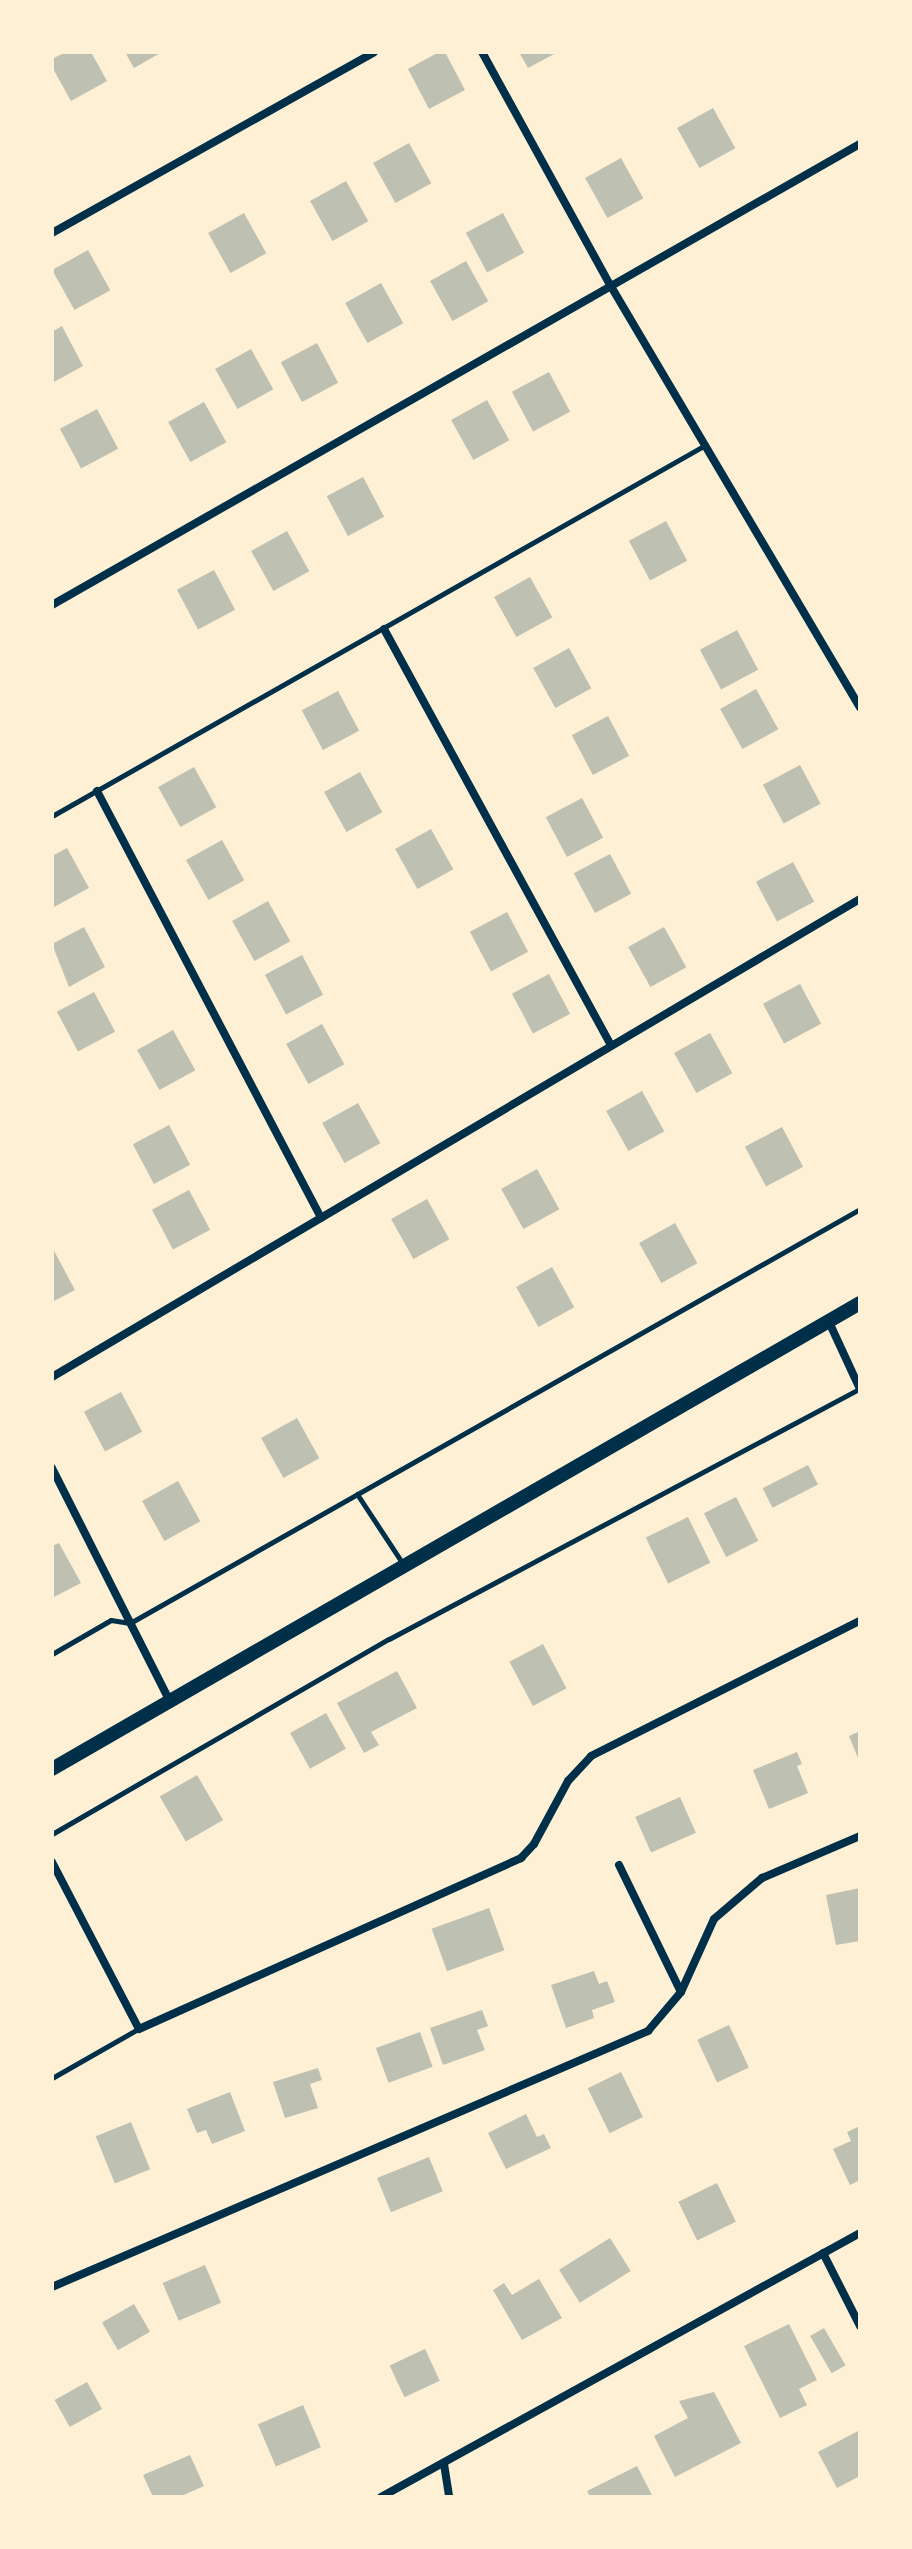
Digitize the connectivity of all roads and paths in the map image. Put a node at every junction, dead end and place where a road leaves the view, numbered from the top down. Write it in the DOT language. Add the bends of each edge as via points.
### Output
graph roads {
  1 [pos="374,52"];
  2 [pos="482,52"];
  3 [pos="860,144"];
  4 [pos="52,233"];
  5 [pos="609,283"];
  6 [pos="705,445"];
  7 [pos="52,605"];
  8 [pos="384,629"];
  9 [pos="860,707"];
  10 [pos="97,791"];
  11 [pos="52,816"];
  12 [pos="860,899"];
  13 [pos="611,1045"];
  14 [pos="860,1209"];
  15 [pos="321,1218"];
  16 [pos="860,1303"];
  17 [pos="829,1322"];
  18 [pos="52,1377"];
  19 [pos="860,1389"];
  20 [pos="52,1468"];
  21 [pos="357,1494"];
  22 [pos="406,1568"];
  23 [pos="860,1621"];
  24 [pos="130,1623"];
  25 [pos="52,1654"];
  26 [pos="170,1703"];
  27 [pos="52,1769"];
  28 [pos="52,1834"];
  29 [pos="860,1836"];
  30 [pos="52,1862"];
  31 [pos="619,1865"];
  32 [pos="681,1992"];
  33 [pos="139,2029"];
  34 [pos="52,2078"];
  35 [pos="860,2233"];
  36 [pos="823,2253"];
  37 [pos="52,2287"];
  38 [pos="860,2326"];
  39 [pos="444,2464"];
  40 [pos="381,2497"];
  41 [pos="449,2497"];
  1 -- 4 [label="street"];
  2 -- 5 [label="street"];
  3 -- 5 [label="street"];
  5 -- 6 [label="street"];
  5 -- 7 [label="street"];
  6 -- 8 [label="lane"];
  6 -- 9 [label="street"];
  8 -- 10 [label="lane"];
  8 -- 13 [label="street"];
  10 -- 11 [label="lane"];
  10 -- 15 [label="street"];
  12 -- 13 [label="street"];
  13 -- 15 [label="street"];
  14 -- 21 [label="lane"];
  15 -- 18 [label="street"];
  16 -- 17 [label="street"];
  17 -- 19 [label="street"];
  17 -- 22 [label="street"];
  19 -- 28 [label="lane" via="389,1639"];
  20 -- 24 [label="street"];
  21 -- 22 [label="lane"];
  21 -- 24 [label="lane"];
  22 -- 26 [label="street"];
  23 -- 33 [label="street" via="591,1756 568,1781 521,1858"];
  24 -- 25 [label="lane" via="111,1620"];
  24 -- 26 [label="street"];
  26 -- 27 [label="street"];
  29 -- 32 [label="street" via="762,1878 714,1919"];
  30 -- 33 [label="street"];
  31 -- 32 [label="street"];
  32 -- 37 [label="street" via="648,2031"];
  33 -- 34 [label="lane"];
  35 -- 36 [label="street"];
  36 -- 38 [label="street"];
  36 -- 39 [label="street"];
  39 -- 40 [label="street"];
  39 -- 41 [label="street"];
}
